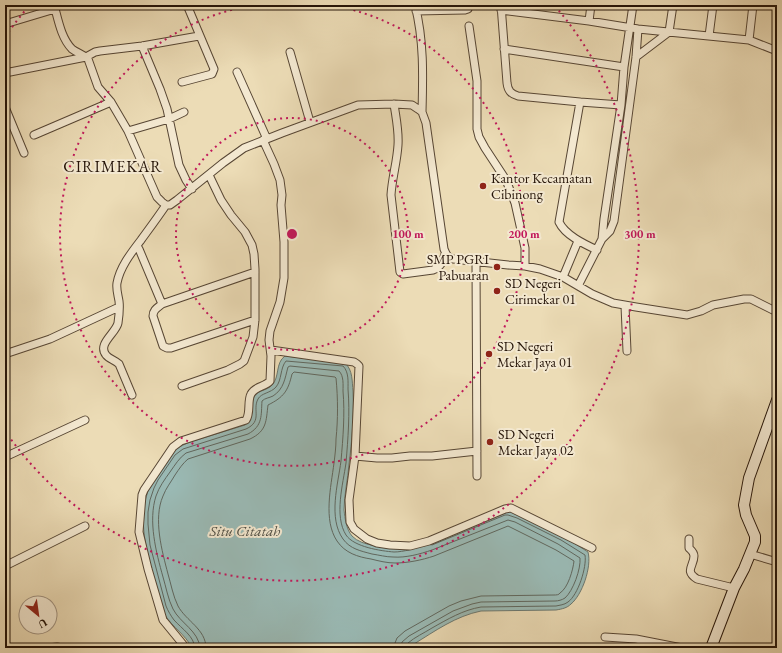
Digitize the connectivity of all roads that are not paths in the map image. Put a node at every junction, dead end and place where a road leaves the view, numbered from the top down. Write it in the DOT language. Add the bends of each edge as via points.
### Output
graph roads {
  1 [pos="187,5"];
  2 [pos="468,5"];
  3 [pos="591,5"];
  4 [pos="633,5"];
  5 [pos="673,5"];
  6 [pos="713,5"];
  7 [pos="753,5"];
  8 [pos="54,7"];
  9 [pos="416,8"];
  10 [pos="447,8"];
  11 [pos="501,8"];
  12 [pos="590,21"];
  13 [pos="5,24"];
  14 [pos="469,26"];
  15 [pos="638,29"];
  16 [pos="630,31"];
  17 [pos="669,32"];
  18 [pos="199,36"];
  19 [pos="709,36"];
  20 [pos="637,40"];
  21 [pos="749,40"];
  22 [pos="142,46"];
  23 [pos="504,50"];
  24 [pos="646,50"];
  25 [pos="777,51"];
  26 [pos="290,52"];
  27 [pos="86,57"];
  28 [pos="636,57"];
  29 [pos="624,67"];
  30 [pos="237,72"];
  31 [pos="5,73"];
  32 [pos="182,82"];
  33 [pos="111,102"];
  34 [pos="580,102"];
  35 [pos="394,104"];
  36 [pos="621,105"];
  37 [pos="5,106"];
  38 [pos="184,112"];
  39 [pos="422,112"];
  40 [pos="169,119"];
  41 [pos="310,122"];
  42 [pos="128,131"];
  43 [pos="34,135"];
  44 [pos="265,139"];
  45 [pos="24,153"];
  46 [pos="209,175"];
  47 [pos="192,189"];
  48 [pos="166,205"];
  49 [pos="602,239"];
  50 [pos="578,241"];
  51 [pos="139,249"];
  52 [pos="597,250"];
  53 [pos="445,254"];
  54 [pos="476,261"];
  55 [pos="525,266"];
  56 [pos="255,272"];
  57 [pos="563,278"];
  58 [pos="578,286"];
  59 [pos="162,304"];
  60 [pos="625,306"];
  61 [pos="119,307"];
  62 [pos="777,312"];
  63 [pos="255,320"];
  64 [pos="271,350"];
  65 [pos="627,351"];
  66 [pos="5,354"];
  67 [pos="182,386"];
  68 [pos="132,395"];
  69 [pos="777,400"];
  70 [pos="85,420"];
  71 [pos="477,451"];
  72 [pos="356,456"];
  73 [pos="5,457"];
  74 [pos="477,476"];
  75 [pos="85,526"];
  76 [pos="689,539"];
  77 [pos="592,548"];
  78 [pos="750,554"];
  79 [pos="777,562"];
  80 [pos="5,566"];
  81 [pos="734,588"];
  82 [pos="605,637"];
  83 [pos="48,648"];
  84 [pos="62,648"];
  85 [pos="186,648"];
  86 [pos="682,648"];
  87 [pos="710,648"];
  1 -- 18 [label="street"];
  2 -- 10 [label="street" via="468,9 465,10"];
  3 -- 12 [label="street"];
  4 -- 16 [label="street"];
  5 -- 17 [label="street"];
  6 -- 19 [label="street"];
  7 -- 21 [label="street"];
  8 -- 13 [label="street"];
  8 -- 27 [label="street" via="67,42 75,51"];
  9 -- 10 [label="street"];
  9 -- 39 [label="street" via="422,49"];
  11 -- 12 [label="street"];
  11 -- 23 [label="street"];
  12 -- 16 [label="street"];
  14 -- 55 [label="street" via="477,80 477,129 485,148 506,180 515,203 525,248"];
  15 -- 16 [label="street"];
  15 -- 17 [label="street"];
  15 -- 20 [label="street"];
  16 -- 20 [label="street"];
  16 -- 29 [label="street"];
  17 -- 19 [label="street"];
  17 -- 24 [label="street"];
  18 -- 22 [label="street"];
  18 -- 32 [label="street" via="214,71 212,74"];
  19 -- 21 [label="street"];
  20 -- 24 [label="street"];
  20 -- 28 [label="street"];
  21 -- 25 [label="street"];
  22 -- 27 [label="street" via="100,51"];
  22 -- 40 [label="street" via="162,94"];
  23 -- 29 [label="street"];
  23 -- 34 [label="street" via="506,83 510,93"];
  24 -- 28 [label="street"];
  26 -- 41 [label="street"];
  27 -- 31 [label="street"];
  27 -- 33 [label="street" via="98,87"];
  28 -- 49 [label="street" via="614,221 610,231"];
  29 -- 36 [label="street"];
  30 -- 44 [label="street"];
  33 -- 42 [label="street"];
  33 -- 43 [label="street"];
  34 -- 36 [label="street"];
  34 -- 50 [label="street" via="559,222"];
  35 -- 39 [label="street" via="412,106"];
  35 -- 41 [label="street" via="358,105"];
  35 -- 53 [label="street" via="398,146 391,195 400,272 403,274 436,269"];
  36 -- 49 [label="street"];
  37 -- 45 [label="street"];
  38 -- 40 [label="street"];
  39 -- 53 [label="street" via="426,123"];
  40 -- 42 [label="street"];
  40 -- 47 [label="street" via="179,165"];
  41 -- 44 [label="street"];
  42 -- 48 [label="street" via="155,193"];
  44 -- 46 [label="street" via="238,152"];
  44 -- 64 [label="street" via="280,180 284,242 284,278 280,302 269,336"];
  46 -- 47 [label="street"];
  46 -- 56 [label="street" via="227,210 250,240"];
  47 -- 48 [label="street" via="170,205"];
  48 -- 61 [label="street" via="122,269 117,284"];
  49 -- 52 [label="street"];
  50 -- 52 [label="street"];
  50 -- 57 [label="street"];
  51 -- 59 [label="street"];
  52 -- 58 [label="street"];
  53 -- 54 [label="street" via="453,259"];
  54 -- 55 [label="street"];
  54 -- 71 [label="street"];
  55 -- 57 [label="street"];
  56 -- 59 [label="street"];
  56 -- 63 [label="street"];
  57 -- 58 [label="street"];
  58 -- 60 [label="street" via="608,301"];
  59 -- 63 [label="street" via="153,312 163,346 167,348"];
  60 -- 62 [label="street" via="687,314 713,304 744,299"];
  60 -- 65 [label="street"];
  61 -- 66 [label="street" via="50,339"];
  61 -- 68 [label="street" via="118,326 108,338 104,350 106,355 119,364"];
  63 -- 67 [label="street" via="253,337 242,363"];
  64 -- 72 [label="street" via="354,362 359,366"];
  64 -- 85 [label="street" via="270,381 252,392 248,417 176,444 142,495 139,532 150,576 163,620"];
  69 -- 78 [label="street" via="749,478 744,504 755,539"];
  70 -- 73 [label="street"];
  71 -- 72 [label="street" via="392,458"];
  71 -- 74 [label="street"];
  72 -- 77 [label="street" via="349,500 350,522 358,533 370,541 390,546 420,544 505,508 511,508"];
  75 -- 80 [label="street"];
  76 -- 81 [label="street" via="689,548 694,555 691,574 697,579"];
  78 -- 79 [label="street"];
  78 -- 81 [label="street"];
  81 -- 87 [label="street"];
  82 -- 86 [label="street" via="636,639"];
  83 -- 84 [label="street"];
}
